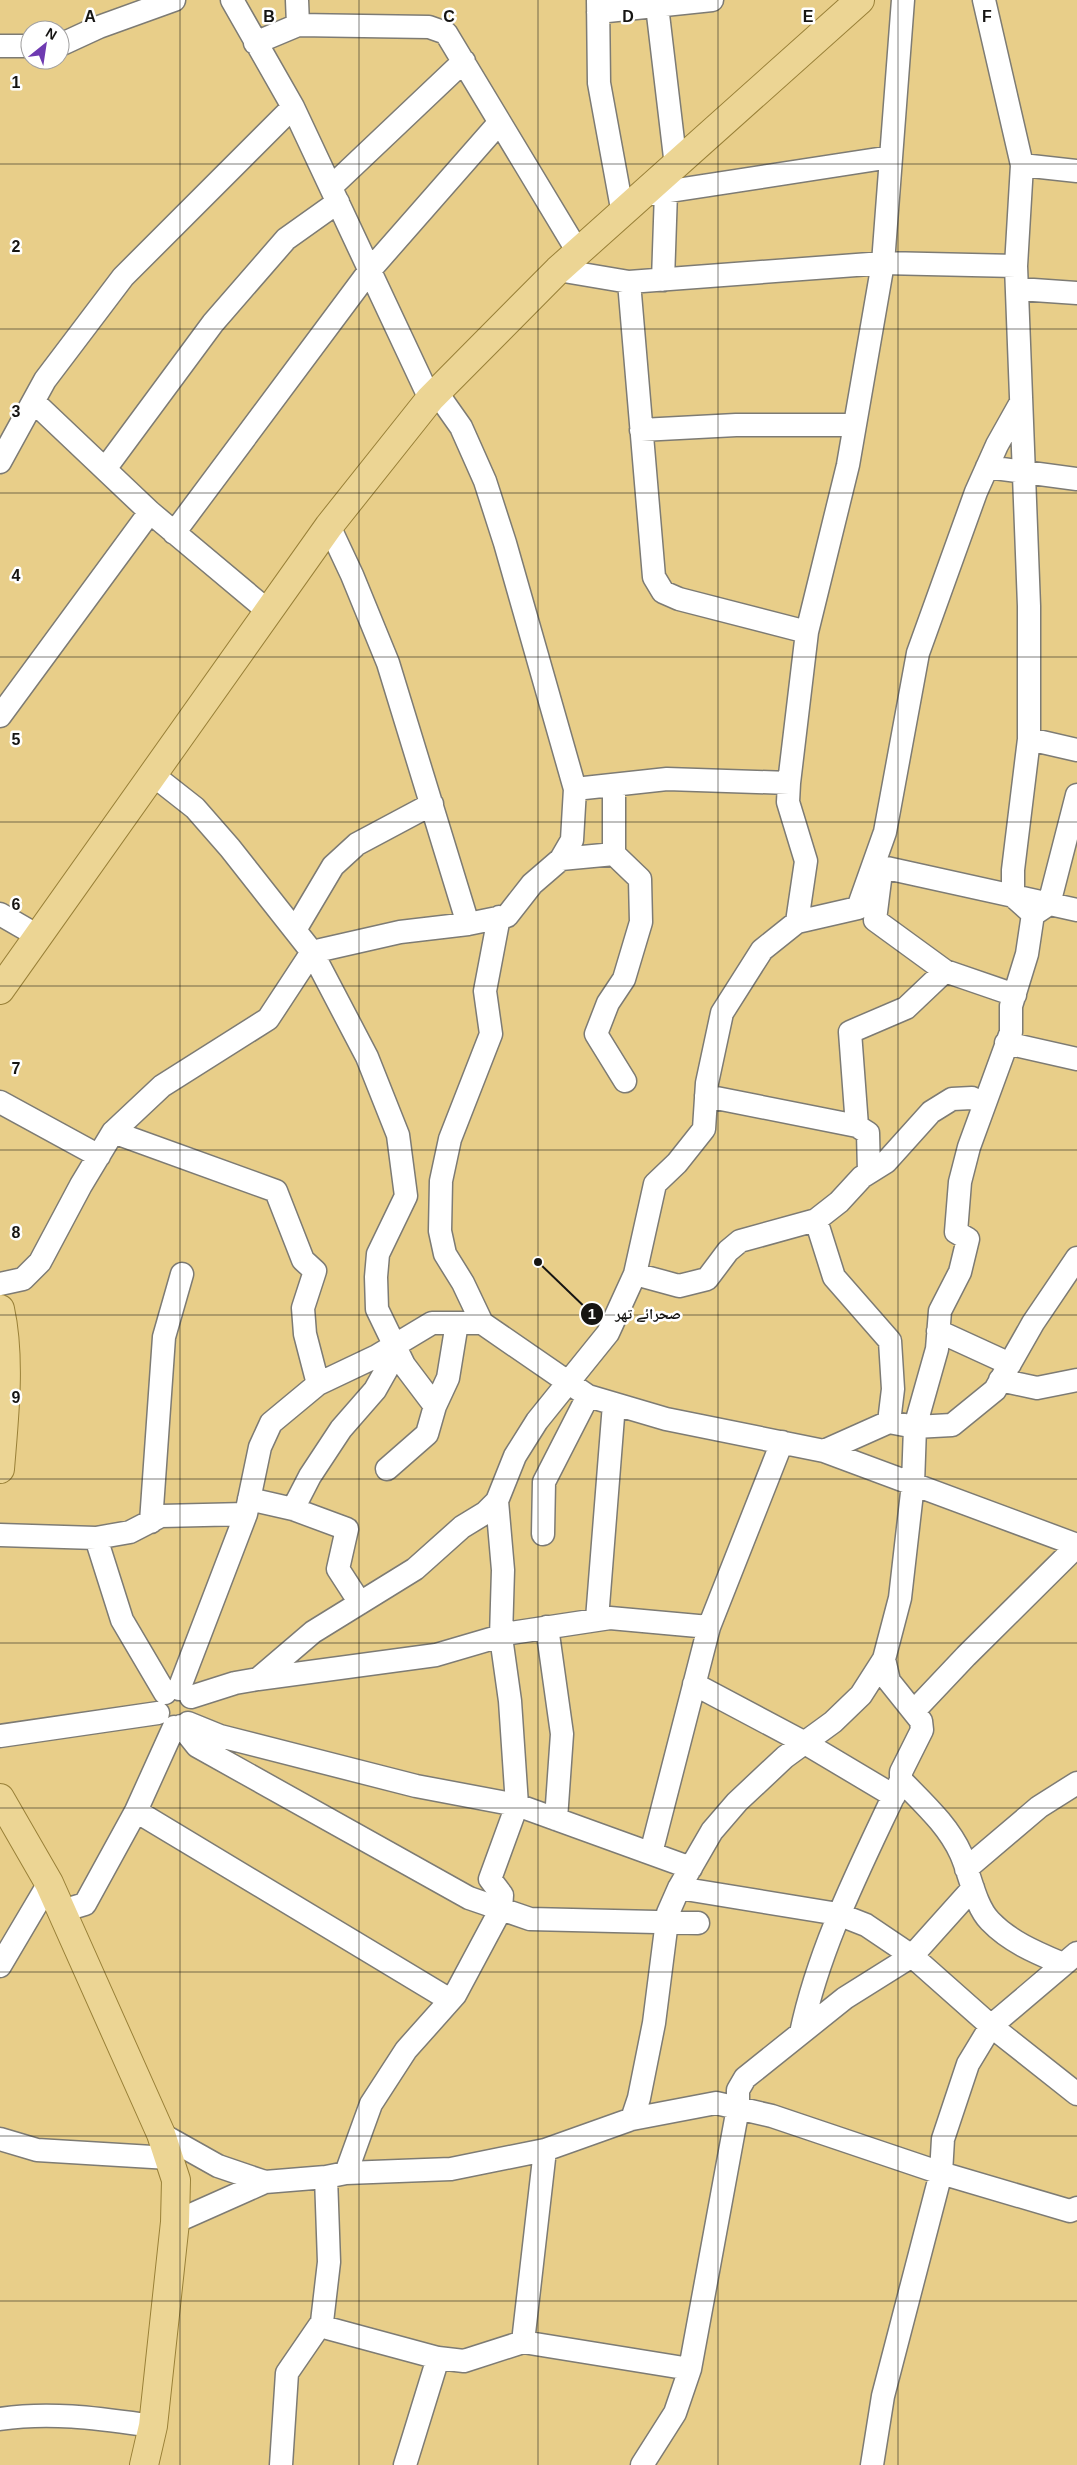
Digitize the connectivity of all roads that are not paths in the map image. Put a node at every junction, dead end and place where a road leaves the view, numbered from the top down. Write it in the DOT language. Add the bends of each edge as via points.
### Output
graph roads {
  1 [pos="174,0"];
  2 [pos="232,0"];
  3 [pos="297,0"];
  4 [pos="712,0"];
  5 [pos="860,0"];
  6 [pos="903,0"];
  7 [pos="984,0"];
  8 [pos="598,6"];
  9 [pos="657,6"];
  10 [pos="298,25"];
  11 [pos="70,40"];
  12 [pos="255,43"];
  13 [pos="0,46"];
  14 [pos="20,46"];
  15 [pos="464,61"];
  16 [pos="293,107"];
  17 [pos="499,123"];
  18 [pos="891,157"];
  19 [pos="1022,165"];
  20 [pos="676,166"];
  21 [pos="1077,171"];
  22 [pos="655,194"];
  23 [pos="334,195"];
  24 [pos="623,214"];
  25 [pos="578,252"];
  26 [pos="883,263"];
  27 [pos="1016,266"];
  28 [pos="370,270"];
  29 [pos="558,270"];
  30 [pos="663,280"];
  31 [pos="629,282"];
  32 [pos="1019,289"];
  33 [pos="1077,293"];
  34 [pos="433,396"];
  35 [pos="34,402"];
  36 [pos="1020,404"];
  37 [pos="855,425"];
  38 [pos="641,430"];
  39 [pos="0,462"];
  40 [pos="987,467"];
  41 [pos="105,469"];
  42 [pos="1023,471"];
  43 [pos="1077,479"];
  44 [pos="150,512"];
  45 [pos="329,526"];
  46 [pos="174,532"];
  47 [pos="268,611"];
  48 [pos="807,632"];
  49 [pos="0,716"];
  50 [pos="1029,739"];
  51 [pos="1077,750"];
  52 [pos="153,775"];
  53 [pos="789,783"];
  54 [pos="614,784"];
  55 [pos="574,789"];
  56 [pos="1077,795"];
  57 [pos="432,804"];
  58 [pos="614,854"];
  59 [pos="561,859"];
  60 [pos="878,865"];
  61 [pos="1013,896"];
  62 [pos="1041,909"];
  63 [pos="1077,910"];
  64 [pos="0,914"];
  65 [pos="499,918"];
  66 [pos="797,922"];
  67 [pos="468,924"];
  68 [pos="295,930"];
  69 [pos="38,936"];
  70 [pos="312,952"];
  71 [pos="946,971"];
  72 [pos="0,990"];
  73 [pos="1015,995"];
  74 [pos="1006,1043"];
  75 [pos="1077,1059"];
  76 [pos="625,1081"];
  77 [pos="706,1096"];
  78 [pos="0,1102"];
  79 [pos="984,1104"];
  80 [pos="857,1126"];
  81 [pos="113,1132"];
  82 [pos="98,1156"];
  83 [pos="869,1172"];
  84 [pos="816,1220"];
  85 [pos="1077,1258"];
  86 [pos="182,1274"];
  87 [pos="635,1274"];
  88 [pos="0,1284"];
  89 [pos="0,1310"];
  90 [pos="457,1323"];
  91 [pos="482,1323"];
  92 [pos="938,1331"];
  93 [pos="395,1348"];
  94 [pos="1005,1372"];
  95 [pos="1077,1380"];
  96 [pos="567,1382"];
  97 [pos="318,1384"];
  98 [pos="588,1396"];
  99 [pos="614,1404"];
  100 [pos="435,1406"];
  101 [pos="889,1422"];
  102 [pos="915,1427"];
  103 [pos="782,1442"];
  104 [pos="824,1451"];
  105 [pos="387,1468"];
  106 [pos="0,1469"];
  107 [pos="913,1484"];
  108 [pos="497,1501"];
  109 [pos="248,1506"];
  110 [pos="292,1509"];
  111 [pos="151,1522"];
  112 [pos="543,1534"];
  113 [pos="0,1535"];
  114 [pos="96,1538"];
  115 [pos="1077,1546"];
  116 [pos="360,1603"];
  117 [pos="597,1620"];
  118 [pos="547,1627"];
  119 [pos="709,1627"];
  120 [pos="501,1637"];
  121 [pos="884,1659"];
  122 [pos="258,1679"];
  123 [pos="694,1684"];
  124 [pos="176,1710"];
  125 [pos="914,1711"];
  126 [pos="0,1736"];
  127 [pos="805,1743"];
  128 [pos="1077,1783"];
  129 [pos="898,1788"];
  130 [pos="0,1798"];
  131 [pos="517,1806"];
  132 [pos="136,1811"];
  133 [pos="556,1820"];
  134 [pos="651,1853"];
  135 [pos="691,1868"];
  136 [pos="970,1878"];
  137 [pos="49,1884"];
  138 [pos="679,1888"];
  139 [pos="501,1909"];
  140 [pos="62,1911"];
  141 [pos="838,1914"];
  142 [pos="667,1922"];
  143 [pos="698,1923"];
  144 [pos="912,1956"];
  145 [pos="1070,1959"];
  146 [pos="0,1966"];
  147 [pos="450,2000"];
  148 [pos="991,2026"];
  149 [pos="801,2033"];
  150 [pos="1077,2094"];
  151 [pos="738,2108"];
  152 [pos="632,2119"];
  153 [pos="0,2139"];
  154 [pos="165,2146"];
  155 [pos="545,2150"];
  156 [pos="941,2173"];
  157 [pos="336,2175"];
  158 [pos="266,2182"];
  159 [pos="1075,2211"];
  160 [pos="175,2222"];
  161 [pos="322,2322"];
  162 [pos="523,2342"];
  163 [pos="438,2358"];
  164 [pos="690,2369"];
  165 [pos="0,2419"];
  166 [pos="153,2426"];
  167 [pos="144,2465"];
  168 [pos="281,2465"];
  169 [pos="405,2465"];
  170 [pos="642,2465"];
  171 [pos="872,2465"];
  1 -- 11 [label="street"];
  2 -- 12 [label="street"];
  3 -- 10 [label="street"];
  4 -- 9 [label="street"];
  5 -- 20 [label="main road"];
  6 -- 18 [label="street"];
  7 -- 19 [label="street"];
  8 -- 9 [label="street"];
  8 -- 24 [label="street" via="598,82"];
  9 -- 20 [label="street"];
  10 -- 12 [label="street"];
  10 -- 15 [label="street" via="428,27 446,33"];
  12 -- 16 [label="street"];
  13 -- 14 [label="street"];
  15 -- 17 [label="street"];
  15 -- 23 [label="street"];
  16 -- 23 [label="street"];
  16 -- 35 [label="street" via="123,277 46,380"];
  17 -- 25 [label="street"];
  17 -- 28 [label="street"];
  18 -- 22 [label="street"];
  18 -- 26 [label="street"];
  19 -- 21 [label="street"];
  19 -- 27 [label="street"];
  20 -- 22 [label="main road"];
  22 -- 24 [label="main road"];
  22 -- 30 [label="street"];
  23 -- 28 [label="street"];
  23 -- 41 [label="street" via="286,239 213,323"];
  24 -- 25 [label="main road"];
  25 -- 29 [label="main road"];
  26 -- 27 [label="street"];
  26 -- 30 [label="street"];
  26 -- 37 [label="street"];
  27 -- 32 [label="street"];
  28 -- 34 [label="street"];
  28 -- 46 [label="street"];
  29 -- 31 [label="street"];
  29 -- 34 [label="main road"];
  30 -- 31 [label="street"];
  31 -- 38 [label="street"];
  32 -- 33 [label="street"];
  32 -- 36 [label="street"];
  34 -- 45 [label="main road"];
  34 -- 55 [label="street" via="461,427 485,481"];
  35 -- 39 [label="street"];
  35 -- 41 [label="street"];
  36 -- 40 [label="street"];
  36 -- 42 [label="street"];
  37 -- 38 [label="street" via="736,425"];
  37 -- 48 [label="street"];
  38 -- 48 [label="street" via="654,577 663,592"];
  40 -- 42 [label="street"];
  40 -- 60 [label="street" via="918,653"];
  41 -- 44 [label="street"];
  42 -- 43 [label="street"];
  42 -- 50 [label="street" via="1029,606"];
  44 -- 46 [label="street"];
  44 -- 49 [label="street"];
  45 -- 47 [label="main road"];
  45 -- 57 [label="street" via="388,663"];
  46 -- 47 [label="street"];
  47 -- 52 [label="main road"];
  48 -- 53 [label="street"];
  50 -- 51 [label="street"];
  50 -- 61 [label="street" via="1013,870"];
  52 -- 68 [label="street" via="195,808"];
  52 -- 69 [label="main road"];
  53 -- 54 [label="street" via="667,779"];
  53 -- 66 [label="street" via="788,802 806,861"];
  54 -- 55 [label="street"];
  54 -- 58 [label="street"];
  55 -- 59 [label="street" via="572,840"];
  56 -- 62 [label="street"];
  57 -- 67 [label="street"];
  57 -- 68 [label="street" via="357,844 333,866"];
  58 -- 59 [label="street"];
  58 -- 76 [label="street" via="640,879 641,922 624,979 608,1003 596,1034"];
  59 -- 65 [label="street" via="532,884 507,916"];
  60 -- 61 [label="street"];
  60 -- 66 [label="street" via="858,908"];
  60 -- 71 [label="street" via="875,920"];
  61 -- 62 [label="street"];
  62 -- 63 [label="street"];
  62 -- 73 [label="street"];
  64 -- 69 [label="street"];
  65 -- 67 [label="street"];
  65 -- 91 [label="street" via="485,991 491,1034 450,1140 441,1180 440,1231 445,1254"];
  66 -- 77 [label="street" via="762,950 722,1014"];
  67 -- 70 [label="street" via="400,932"];
  68 -- 70 [label="street"];
  69 -- 72 [label="main road"];
  70 -- 81 [label="street" via="268,1019 162,1086"];
  70 -- 93 [label="street" via="367,1057 398,1135 406,1196 378,1254 376,1277 377,1309"];
  71 -- 73 [label="street"];
  71 -- 80 [label="street" via="906,1008 850,1032"];
  73 -- 74 [label="street" via="1011,1006 1011,1032"];
  74 -- 75 [label="street"];
  74 -- 79 [label="street"];
  77 -- 80 [label="street"];
  77 -- 87 [label="street" via="704,1129 655,1184"];
  78 -- 82 [label="street"];
  79 -- 83 [label="street" via="972,1098 952,1099 931,1112 886,1162"];
  79 -- 92 [label="street" via="960,1182 956,1232 968,1239 960,1272 940,1311"];
  80 -- 83 [label="street" via="868,1133"];
  81 -- 82 [label="street"];
  81 -- 97 [label="street" via="276,1191 303,1260 315,1271 303,1308 305,1334"];
  82 -- 88 [label="street" via="40,1262 23,1279"];
  83 -- 84 [label="street"];
  84 -- 87 [label="street" via="740,1242 728,1251 707,1279 679,1286"];
  84 -- 101 [label="street" via="834,1277 890,1341 893,1388"];
  85 -- 94 [label="street"];
  86 -- 111 [label="street" via="164,1336"];
  87 -- 96 [label="street" via="608,1333"];
  89 -- 106 [label="main road" via="5,1330"];
  90 -- 91 [label="street"];
  90 -- 93 [label="street" via="432,1323"];
  90 -- 100 [label="street" via="448,1378"];
  91 -- 96 [label="street"];
  92 -- 94 [label="street"];
  92 -- 102 [label="street" via="937,1349"];
  93 -- 97 [label="street"];
  93 -- 100 [label="street"];
  93 -- 110 [label="street" via="375,1390 341,1429"];
  94 -- 95 [label="street" via="1038,1388"];
  94 -- 102 [label="street" via="995,1390 952,1425"];
  96 -- 98 [label="street"];
  96 -- 108 [label="street" via="537,1420 516,1456"];
  97 -- 109 [label="street" via="271,1423 260,1447"];
  98 -- 99 [label="street"];
  98 -- 112 [label="street" via="544,1482"];
  99 -- 103 [label="street" via="666,1419"];
  99 -- 117 [label="street"];
  100 -- 105 [label="street" via="427,1434"];
  101 -- 102 [label="street"];
  101 -- 104 [label="street"];
  102 -- 107 [label="street"];
  103 -- 104 [label="street"];
  103 -- 119 [label="street"];
  104 -- 107 [label="street"];
  107 -- 115 [label="street"];
  107 -- 121 [label="street" via="900,1598"];
  108 -- 116 [label="street" via="415,1569"];
  108 -- 120 [label="street" via="503,1570"];
  109 -- 110 [label="street"];
  109 -- 111 [label="street" via="161,1516"];
  109 -- 124 [label="street"];
  110 -- 116 [label="street" via="347,1528 338,1569"];
  111 -- 114 [label="street" via="130,1532"];
  113 -- 114 [label="street"];
  114 -- 124 [label="street" via="122,1620"];
  115 -- 125 [label="street"];
  116 -- 122 [label="street" via="313,1632"];
  117 -- 118 [label="street"];
  117 -- 119 [label="street" via="610,1618"];
  118 -- 120 [label="street"];
  118 -- 133 [label="street" via="562,1734"];
  119 -- 123 [label="street"];
  120 -- 122 [label="street" via="436,1655"];
  120 -- 131 [label="street" via="510,1701"];
  121 -- 125 [label="street" via="889,1681"];
  121 -- 127 [label="street" via="861,1695"];
  122 -- 124 [label="street" via="234,1683"];
  123 -- 127 [label="street"];
  123 -- 134 [label="street"];
  124 -- 126 [label="street"];
  124 -- 131 [label="street" via="220,1736 416,1786"];
  124 -- 132 [label="street"];
  124 -- 139 [label="street" via="196,1746 469,1898"];
  125 -- 129 [label="street" via="921,1720 922,1730 900,1772"];
  127 -- 129 [label="street"];
  127 -- 135 [label="street" via="785,1757 737,1802 712,1831"];
  128 -- 136 [label="street" via="1039,1808"];
  129 -- 136 [label="street" via="946,1828"];
  129 -- 141 [label="street"];
  130 -- 137 [label="main road"];
  131 -- 133 [label="street"];
  131 -- 139 [label="street" via="490,1879 502,1895"];
  132 -- 140 [label="street" via="85,1904"];
  132 -- 147 [label="street"];
  133 -- 134 [label="street"];
  134 -- 135 [label="street"];
  135 -- 138 [label="street"];
  136 -- 144 [label="street"];
  136 -- 145 [label="street" via="989,1920 1021,1945"];
  137 -- 140 [label="main road"];
  137 -- 146 [label="street"];
  138 -- 141 [label="street"];
  138 -- 142 [label="street"];
  139 -- 142 [label="street" via="530,1919"];
  139 -- 147 [label="street"];
  140 -- 154 [label="main road"];
  141 -- 144 [label="street" via="866,1925"];
  141 -- 149 [label="street" via="808,2001"];
  142 -- 143 [label="street"];
  142 -- 152 [label="street" via="654,2023"];
  144 -- 148 [label="street"];
  144 -- 149 [label="street" via="846,1998"];
  145 -- 148 [label="street"];
  147 -- 157 [label="street" via="406,2050 371,2104"];
  148 -- 150 [label="street"];
  148 -- 156 [label="street" via="968,2064 943,2139"];
  149 -- 151 [label="street" via="744,2078 738,2090"];
  151 -- 152 [label="street" via="716,2103"];
  151 -- 156 [label="street" via="772,2116"];
  151 -- 164 [label="street"];
  152 -- 155 [label="street"];
  153 -- 154 [label="street" via="37,2150"];
  154 -- 158 [label="street"];
  154 -- 160 [label="main road" via="176,2180"];
  155 -- 157 [label="street" via="450,2169"];
  155 -- 162 [label="street"];
  156 -- 159 [label="street"];
  156 -- 171 [label="street" via="883,2396"];
  157 -- 158 [label="street"];
  157 -- 161 [label="street"];
  158 -- 160 [label="street"];
  160 -- 166 [label="main road"];
  161 -- 163 [label="street" via="327,2328"];
  161 -- 168 [label="street" via="287,2373"];
  162 -- 163 [label="street" via="464,2361"];
  162 -- 164 [label="street"];
  163 -- 169 [label="street"];
  164 -- 170 [label="street" via="675,2413"];
  165 -- 166 [label="street" via="78,2416"];
  166 -- 167 [label="main road"];
}
